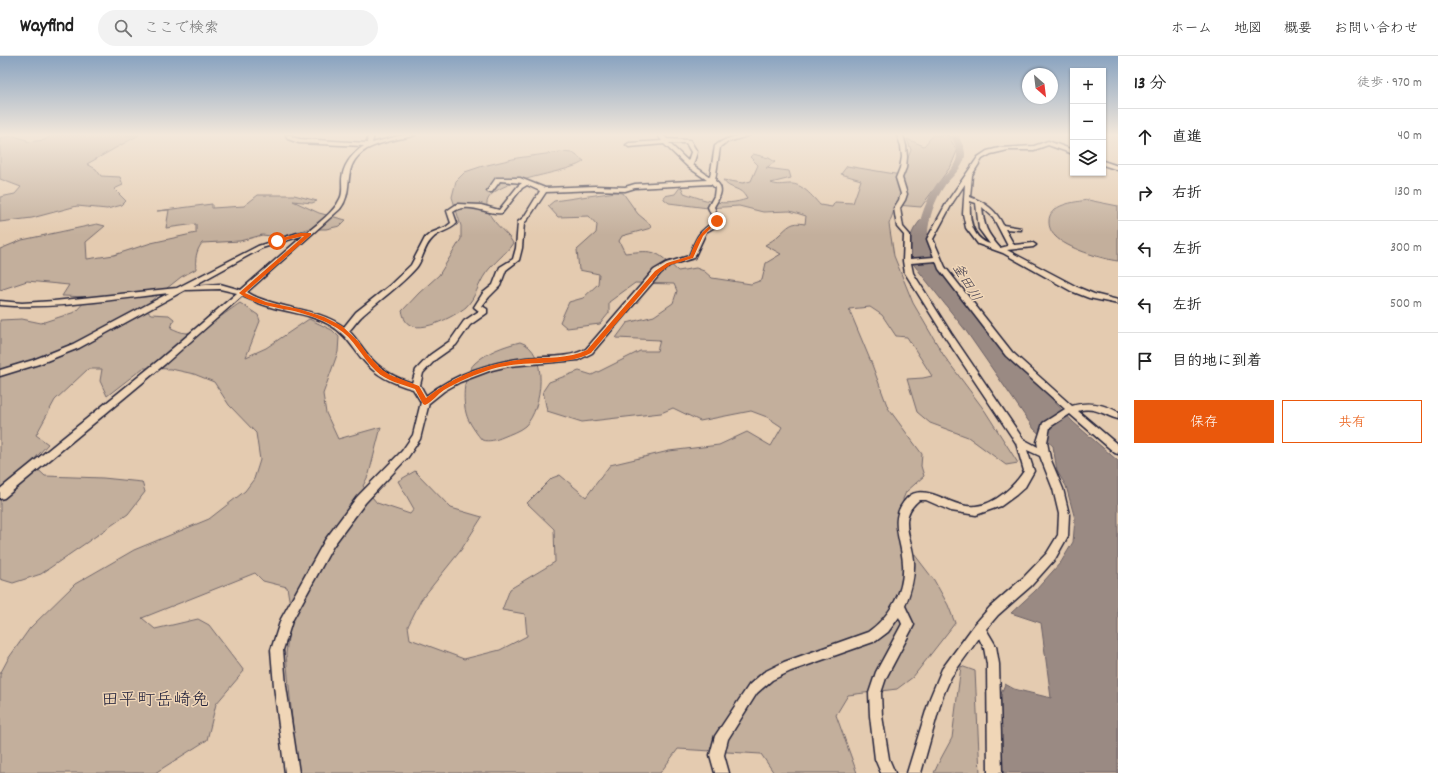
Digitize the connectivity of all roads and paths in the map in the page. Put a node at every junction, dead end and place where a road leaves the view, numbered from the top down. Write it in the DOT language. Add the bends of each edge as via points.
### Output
graph roads {
  1 [pos="348,168"];
  2 [pos="693,168"];
  3 [pos="715,168"];
  4 [pos="904,168"];
  5 [pos="973,168"];
  6 [pos="970,174"];
  7 [pos="712,182"];
  8 [pos="527,183"];
  9 [pos="544,190"];
  10 [pos="490,192"];
  11 [pos="968,198"];
  12 [pos="979,202"];
  13 [pos="1001,227"];
  14 [pos="1019,229"];
  15 [pos="309,234"];
  16 [pos="1033,245"];
  17 [pos="1012,247"];
  18 [pos="999,250"];
  19 [pos="937,259"];
  20 [pos="909,260"];
  21 [pos="182,289"];
  22 [pos="242,293"];
  23 [pos="1118,302"];
  24 [pos="0,303"];
  25 [pos="345,331"];
  26 [pos="0,374"];
  27 [pos="417,387"];
  28 [pos="425,402"];
  29 [pos="1068,412"];
  30 [pos="1118,416"];
  31 [pos="1020,442"];
  32 [pos="1118,450"];
  33 [pos="1044,454"];
  34 [pos="0,495"];
  35 [pos="899,607"];
  36 [pos="980,628"];
  37 [pos="292,773"];
  38 [pos="722,773"];
  39 [pos="888,773"];
  40 [pos="914,773"];
  41 [pos="995,773"];
  1 -- 15 [label="street" via="346,192 338,206"];
  2 -- 7 [label="street"];
  3 -- 7 [label="street"];
  4 -- 20 [label="street" via="899,178 904,198 897,208 900,227 907,235"];
  5 -- 6 [label="street"];
  6 -- 11 [label="street"];
  6 -- 19 [label="street" via="950,202 930,239"];
  7 -- 9 [label="street" via="635,186 625,189"];
  7 -- 28 [label="street" via="719,189 710,206 718,223 704,231 692,257 668,264 657,272 589,351 578,357 509,363 490,368 457,380"];
  8 -- 9 [label="street"];
  8 -- 10 [label="street" via="520,180 498,180"];
  8 -- 25 [label="street" via="520,187 500,212 481,207 456,206 450,211 454,222 427,239 414,266 392,288 359,314"];
  9 -- 27 [label="street" via="521,222 520,248 516,260 503,269 496,286 478,307 484,311 467,323 453,343 425,364 419,372"];
  11 -- 12 [label="street"];
  11 -- 18 [label="street" via="966,214 969,228 980,243"];
  12 -- 13 [label="street" via="996,214"];
  12 -- 18 [label="street" via="981,228 986,238"];
  13 -- 14 [label="street"];
  13 -- 17 [label="street"];
  15 -- 21 [label="street" via="300,234 260,247"];
  15 -- 22 [label="street"];
  16 -- 17 [label="street"];
  17 -- 18 [label="street"];
  18 -- 23 [label="street" via="1074,289"];
  19 -- 20 [label="street"];
  19 -- 29 [label="street" via="1009,354"];
  20 -- 31 [label="street" via="909,273"];
  21 -- 22 [label="street" via="217,286"];
  21 -- 24 [label="street" via="54,303"];
  21 -- 26 [label="street" via="76,346"];
  22 -- 25 [label="street" via="264,303 322,318"];
  22 -- 34 [label="street"];
  25 -- 27 [label="street" via="378,371"];
  27 -- 28 [label="street"];
  28 -- 37 [label="street" via="417,436 405,454 361,500 328,543 287,618 277,650"];
  29 -- 30 [label="street" via="1094,405"];
  29 -- 32 [label="street"];
  29 -- 33 [label="street" via="1046,425 1042,442"];
  31 -- 33 [label="street"];
  31 -- 35 [label="street" via="1029,471 1021,484 997,503 976,512 951,507 927,496 917,496 904,509 901,522 909,565 906,588"];
  33 -- 36 [label="street" via="1058,489 1064,514 1063,536 1051,556 1027,582 994,610"];
  35 -- 38 [label="street" via="884,628 872,638 788,666 768,676 753,689 722,736 717,755"];
  35 -- 39 [label="street" via="908,625 880,676 875,693 882,759"];
  36 -- 40 [label="street" via="946,673"];
  36 -- 41 [label="street" via="990,646 993,664"];
}
